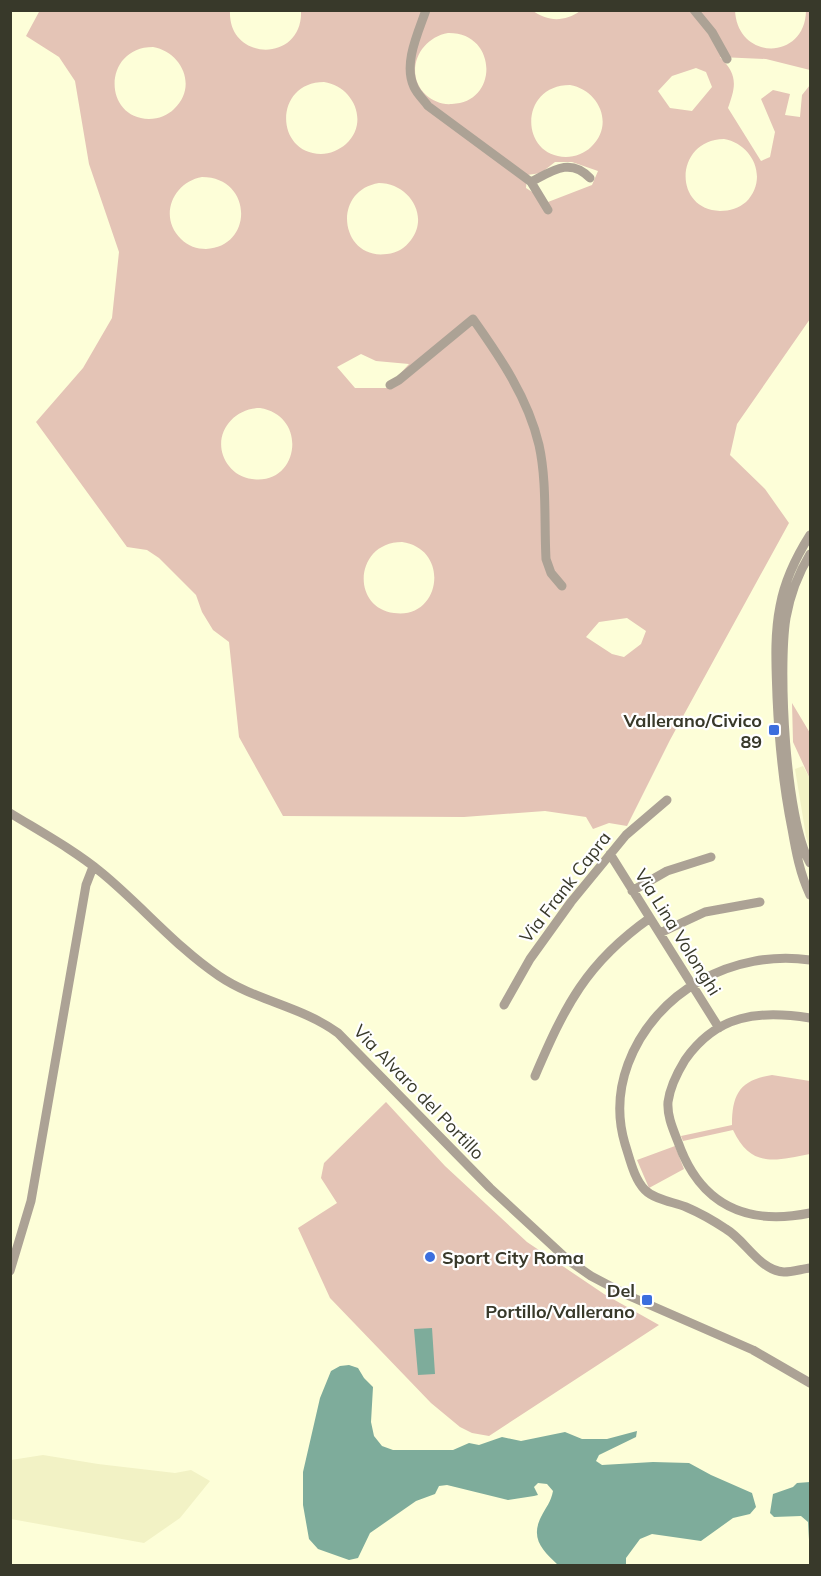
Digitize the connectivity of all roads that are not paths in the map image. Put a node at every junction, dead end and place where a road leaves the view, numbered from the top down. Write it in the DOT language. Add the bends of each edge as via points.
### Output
graph roads {
  1 [pos="426,10"];
  2 [pos="694,10"];
  3 [pos="727,59"];
  4 [pos="590,178"];
  5 [pos="531,182"];
  6 [pos="548,210"];
  7 [pos="390,385"];
  8 [pos="810,535"];
  9 [pos="810,554"];
  10 [pos="562,586"];
  11 [pos="667,800"];
  12 [pos="10,813"];
  13 [pos="610,854"];
  14 [pos="711,857"];
  15 [pos="810,862"];
  16 [pos="93,867"];
  17 [pos="633,891"];
  18 [pos="810,895"];
  19 [pos="760,902"];
  20 [pos="650,918"];
  21 [pos="660,933"];
  22 [pos="810,960"];
  23 [pos="692,986"];
  24 [pos="504,1005"];
  25 [pos="810,1018"];
  26 [pos="719,1028"];
  27 [pos="535,1076"];
  28 [pos="810,1213"];
  29 [pos="810,1268"];
  30 [pos="10,1271"];
  31 [pos="810,1383"];
  1 -- 5 [label="street" via="410,64 415,90 429,106"];
  2 -- 3 [label="street"];
  4 -- 5 [label="street" via="578,168 558,168"];
  5 -- 6 [label="street"];
  7 -- 10 [label="street" via="473,319 503,361 533,424 542,470 546,560"];
  8 -- 18 [label="street" via="786,583 776,646 782,772 797,859"];
  9 -- 15 [label="street" via="790,602 783,653 789,776 800,836"];
  11 -- 13 [label="street, Via Frank Capra" via="630,830"];
  12 -- 16 [label="street, Via Alvaro del Portillo"];
  13 -- 17 [label="street, Via Lina Volonghi"];
  13 -- 24 [label="street, Via Frank Capra" via="550,931"];
  14 -- 17 [label="street" via="659,875"];
  16 -- 30 [label="street" via="86,885 31,1202"];
  16 -- 31 [label="street, Via Alvaro del Portillo" via="218,975 250,993 308,1014 345,1039 483,1181 576,1266 627,1295 753,1350"];
  17 -- 20 [label="street, Via Lina Volonghi"];
  19 -- 21 [label="street" via="705,912"];
  20 -- 21 [label="street, Via Lina Volonghi"];
  20 -- 27 [label="street" via="620,941 586,976 562,1015"];
  21 -- 23 [label="street, Via Lina Volonghi"];
  22 -- 23 [label="street" via="778,958 750,962"];
  23 -- 26 [label="street, Via Lina Volonghi"];
  23 -- 29 [label="street" via="648,1027 625,1072 620,1120 637,1176 651,1194 693,1210 729,1231 771,1268 784,1272"];
  25 -- 26 [label="street" via="766,1014"];
  26 -- 28 [label="street" via="690,1054 669,1094 669,1116 688,1166 706,1190 740,1212 775,1217"];
}
